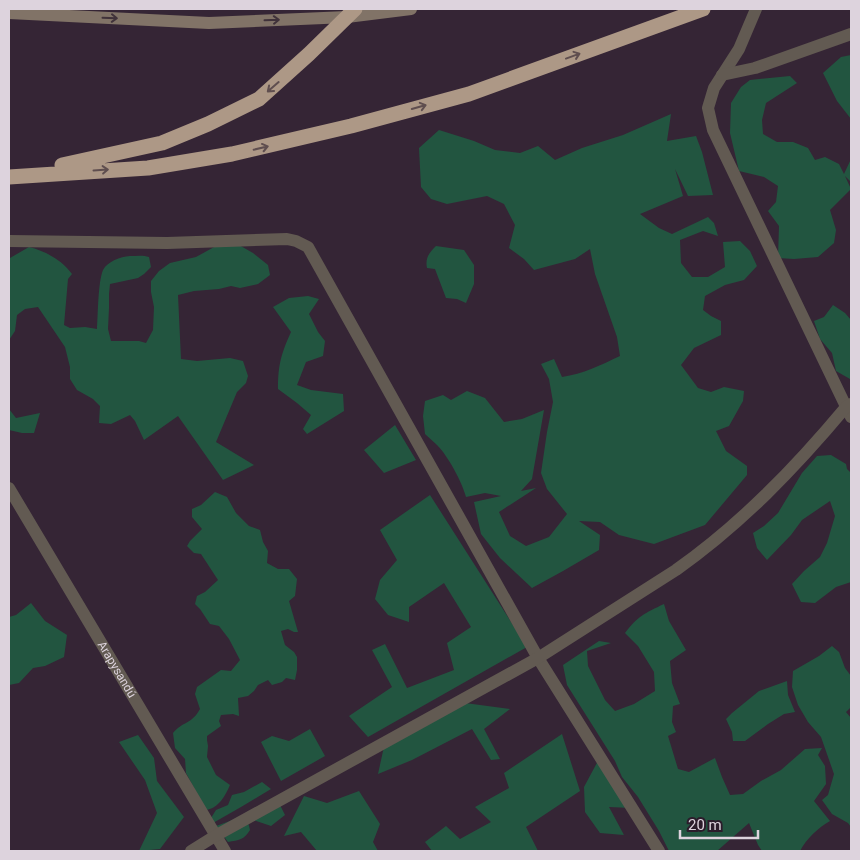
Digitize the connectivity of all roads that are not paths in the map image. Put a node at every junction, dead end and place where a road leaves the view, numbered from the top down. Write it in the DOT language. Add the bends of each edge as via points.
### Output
graph roads {
  1 [pos="411,9"];
  2 [pos="703,9"];
  3 [pos="756,9"];
  4 [pos="9,13"];
  5 [pos="351,13"];
  6 [pos="851,34"];
  7 [pos="722,75"];
  8 [pos="13,176"];
  9 [pos="9,242"];
  10 [pos="850,410"];
  11 [pos="9,488"];
  12 [pos="538,658"];
  13 [pos="215,836"];
  14 [pos="191,851"];
  15 [pos="224,851"];
  16 [pos="660,851"];
  1 -- 5 [label="street"];
  8 -- 2 [label="highway, one-way" via="148,168 232,154 352,126 469,94"];
  3 -- 7 [label="street" via="739,49"];
  4 -- 5 [label="street, one-way" via="209,23"];
  5 -- 8 [label="highway, one-way" via="260,98 208,124 162,143"];
  6 -- 7 [label="street" via="755,68"];
  7 -- 10 [label="street" via="708,108 713,130"];
  9 -- 12 [label="street" via="167,243 287,239 308,247"];
  10 -- 12 [label="street" via="776,485 692,558"];
  11 -- 13 [label="street, Arapysandú"];
  12 -- 13 [label="street"];
  12 -- 16 [label="street"];
  13 -- 14 [label="street"];
  13 -- 15 [label="street, Arapysandú"];
}
